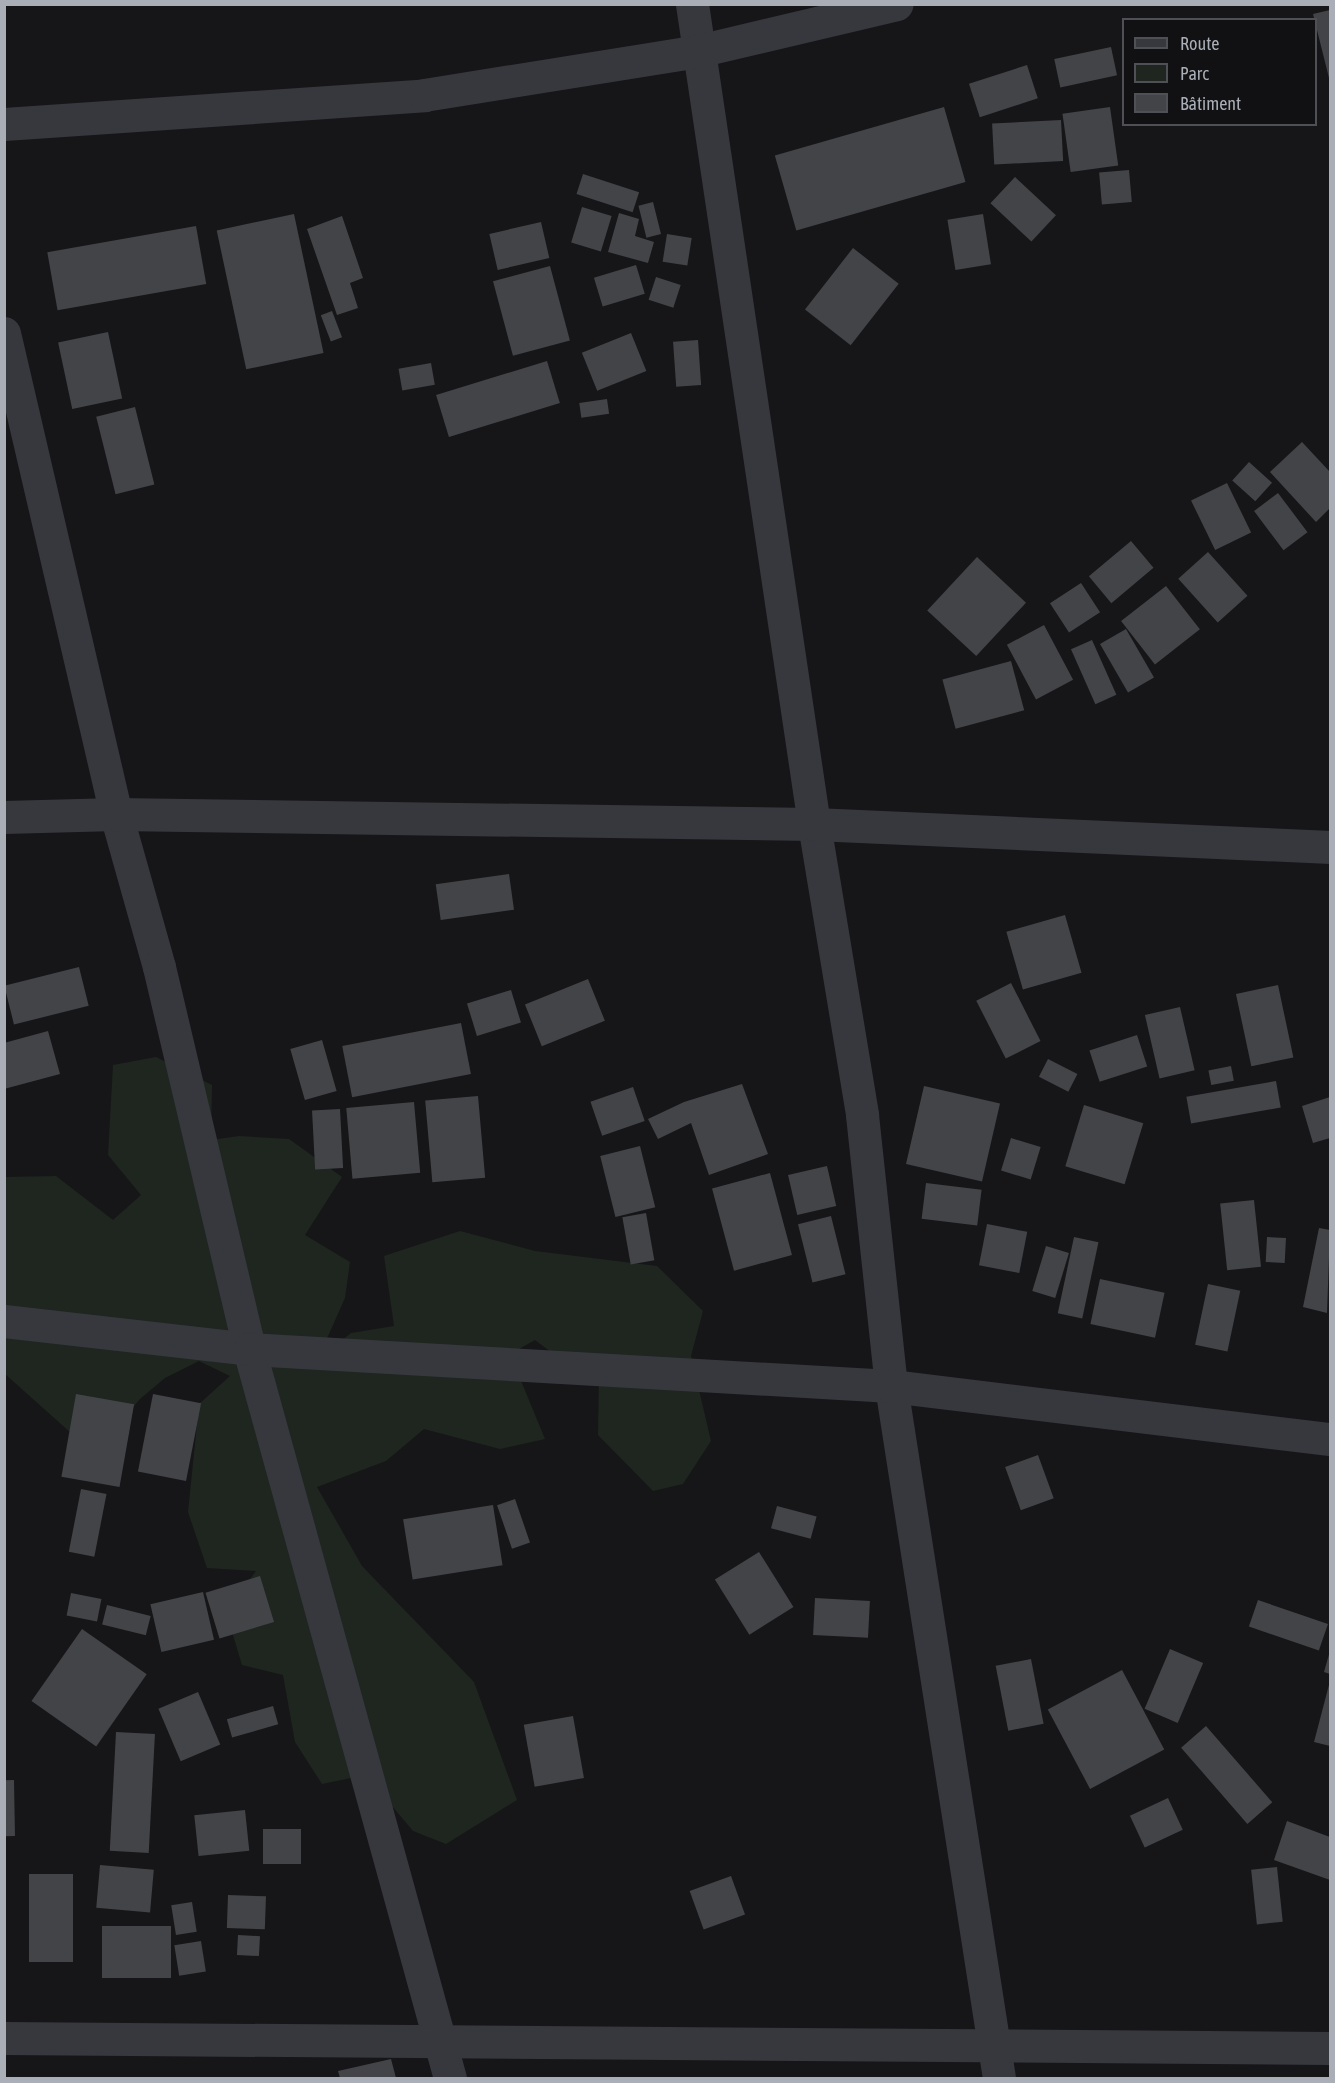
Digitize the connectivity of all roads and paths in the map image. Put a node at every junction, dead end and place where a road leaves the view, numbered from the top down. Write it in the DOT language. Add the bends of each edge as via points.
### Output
graph roads {
  1 [pos="692,4"];
  2 [pos="897,4"];
  3 [pos="698,51"];
  4 [pos="4,124"];
  5 [pos="4,333"];
  6 [pos="116,814"];
  7 [pos="4,817"];
  8 [pos="814,824"];
  9 [pos="1330,847"];
  10 [pos="4,1321"];
  11 [pos="249,1349"];
  12 [pos="891,1386"];
  13 [pos="1330,1439"];
  14 [pos="4,2038"];
  15 [pos="440,2041"];
  16 [pos="994,2045"];
  17 [pos="1330,2048"];
  18 [pos="450,2079"];
  19 [pos="999,2079"];
  1 -- 3 [label="street"];
  2 -- 3 [label="street"];
  3 -- 4 [label="street" via="424,95"];
  3 -- 8 [label="street"];
  5 -- 6 [label="street"];
  6 -- 7 [label="street"];
  6 -- 8 [label="street"];
  6 -- 11 [label="street" via="159,967"];
  8 -- 9 [label="street"];
  8 -- 12 [label="street" via="862,1115"];
  10 -- 11 [label="street"];
  11 -- 12 [label="street"];
  11 -- 15 [label="street"];
  12 -- 13 [label="street"];
  12 -- 16 [label="street"];
  14 -- 15 [label="street"];
  15 -- 16 [label="street"];
  15 -- 18 [label="street"];
  16 -- 17 [label="street"];
  16 -- 19 [label="street"];
}
